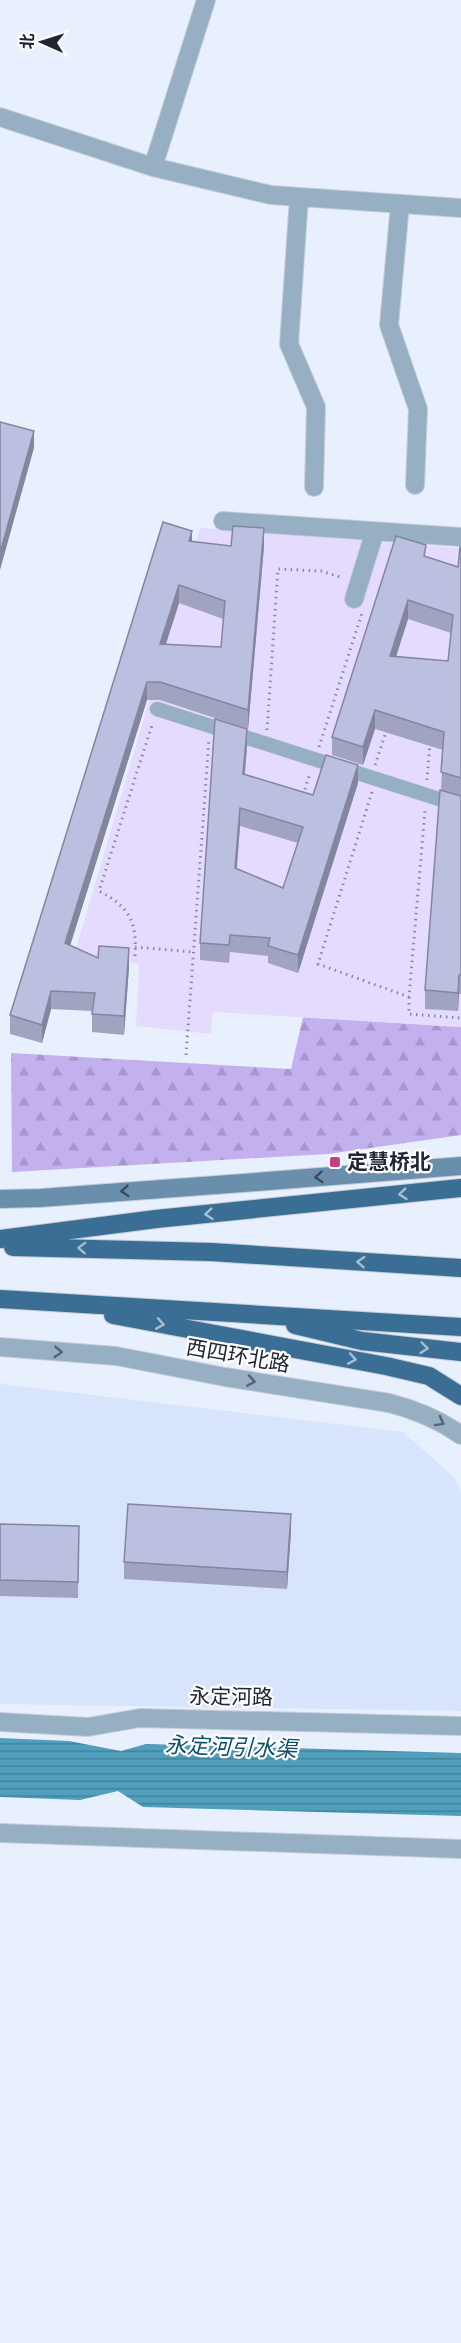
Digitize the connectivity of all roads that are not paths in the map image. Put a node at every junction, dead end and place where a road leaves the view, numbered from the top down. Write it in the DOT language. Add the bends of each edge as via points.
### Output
graph roads {
  1 [pos="206,0"];
  2 [pos="0,117"];
  3 [pos="153,167"];
  4 [pos="299,197"];
  5 [pos="400,204"];
  6 [pos="461,208"];
  7 [pos="415,486"];
  8 [pos="314,487"];
  9 [pos="223,521"];
  10 [pos="375,531"];
  11 [pos="461,537"];
  12 [pos="359,597"];
  13 [pos="157,708"];
  14 [pos="461,806"];
  15 [pos="461,1166"];
  16 [pos="461,1188"];
  17 [pos="0,1198"];
  18 [pos="0,1239"];
  19 [pos="0,1246"];
  20 [pos="461,1256"];
  21 [pos="396,1264"];
  22 [pos="461,1268"];
  23 [pos="0,1299"];
  24 [pos="41,1302"];
  25 [pos="243,1313"];
  26 [pos="461,1327"];
  27 [pos="0,1347"];
  28 [pos="461,1352"];
  29 [pos="461,1396"];
  30 [pos="461,1435"];
  31 [pos="0,1722"];
  32 [pos="461,1726"];
  33 [pos="0,1833"];
  34 [pos="461,1849"];
  1 -- 3 [label="street"];
  2 -- 3 [label="street"];
  3 -- 4 [label="street" via="271,195"];
  4 -- 5 [label="street"];
  4 -- 8 [label="street" via="289,344 316,407"];
  5 -- 6 [label="street"];
  5 -- 7 [label="street" via="389,325 418,409"];
  9 -- 10 [label="street"];
  10 -- 11 [label="street"];
  10 -- 12 [label="street"];
  13 -- 14 [label="street"];
  15 -- 17 [label="main road, one-way"];
  16 -- 18 [label="highway, one-way"];
  21 -- 19 [label="highway, one-way" via="211,1252"];
  20 -- 21 [label="highway"];
  21 -- 22 [label="highway"];
  23 -- 24 [label="highway"];
  24 -- 25 [label="highway"];
  24 -- 29 [label="highway, one-way" via="386,1366 429,1376"];
  25 -- 26 [label="highway"];
  25 -- 28 [label="highway, one-way" via="362,1341"];
  27 -- 30 [label="street, 西四环北路, one-way" via="116,1356 389,1403 416,1410"];
  31 -- 32 [label="street, 永定河路" via="88,1726 140,1718"];
  33 -- 34 [label="street"];
}
